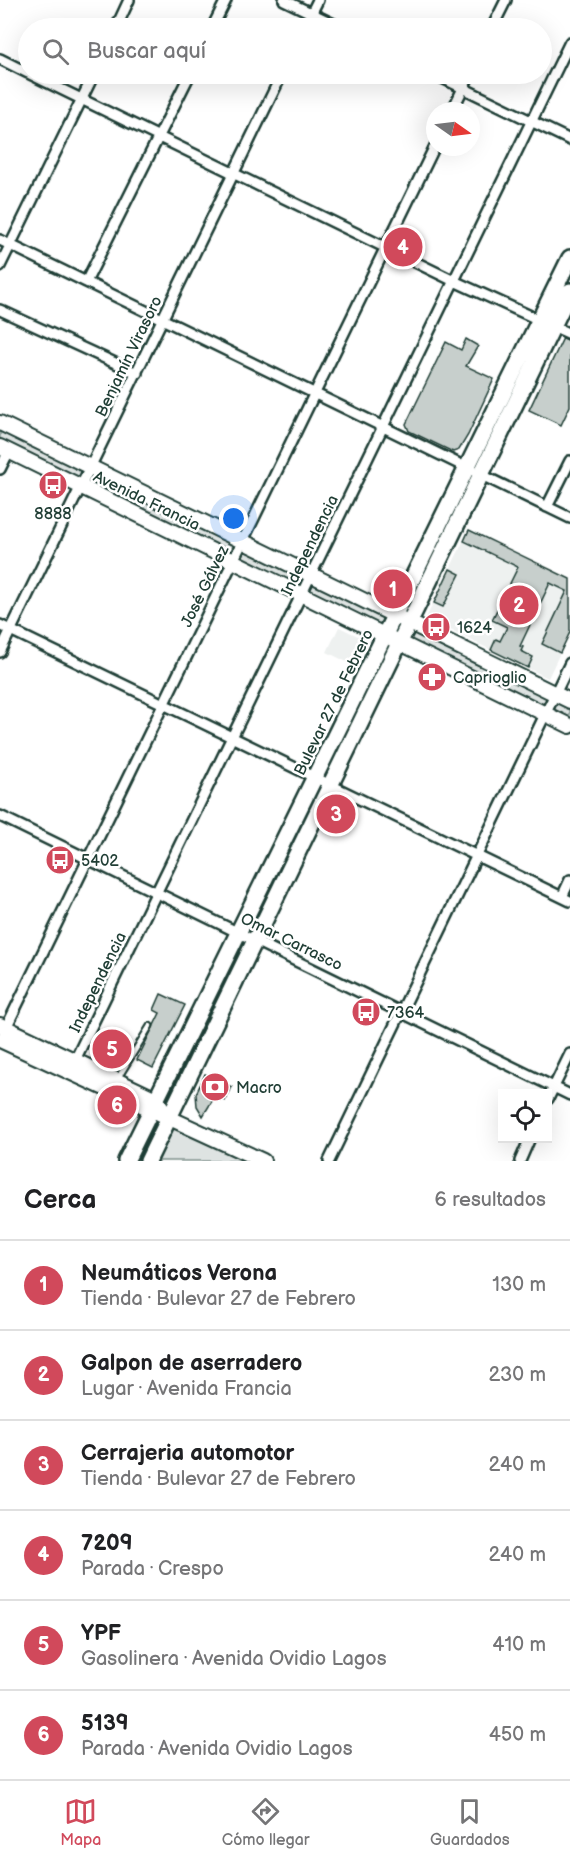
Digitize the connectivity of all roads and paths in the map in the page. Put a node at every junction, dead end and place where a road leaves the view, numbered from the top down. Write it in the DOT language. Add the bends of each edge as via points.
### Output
graph roads {
  1 [pos="129,0"];
  2 [pos="226,0"];
  3 [pos="284,0"];
  4 [pos="318,0"];
  5 [pos="506,0"];
  6 [pos="311,14"];
  7 [pos="121,18"];
  8 [pos="217,18"];
  9 [pos="309,18"];
  10 [pos="320,18"];
  11 [pos="497,18"];
  12 [pos="570,42"];
  13 [pos="1,63"];
  14 [pos="18,69"];
  15 [pos="552,79"];
  16 [pos="51,84"];
  17 [pos="89,84"];
  18 [pos="185,84"];
  19 [pos="277,84"];
  20 [pos="455,84"];
  21 [pos="466,84"];
  22 [pos="550,84"];
  23 [pos="464,88"];
  24 [pos="81,99"];
  25 [pos="457,102"];
  26 [pos="532,121"];
  27 [pos="159,136"];
  28 [pos="570,140"];
  29 [pos="430,156"];
  30 [pos="234,173"];
  31 [pos="0,240"];
  32 [pos="10,245"];
  33 [pos="386,248"];
  34 [pos="570,258"];
  35 [pos="0,266"];
  36 [pos="454,281"];
  37 [pos="86,282"];
  38 [pos="570,291"];
  39 [pos="0,310"];
  40 [pos="163,320"];
  41 [pos="547,323"];
  42 [pos="570,334"];
  43 [pos="137,373"];
  44 [pos="315,394"];
  45 [pos="0,423"];
  46 [pos="383,427"];
  47 [pos="4,449"];
  48 [pos="570,461"];
  49 [pos="91,467"];
  50 [pos="0,469"];
  51 [pos="474,472"];
  52 [pos="81,487"];
  53 [pos="547,507"];
  54 [pos="570,519"];
  55 [pos="243,541"];
  56 [pos="233,561"];
  57 [pos="311,575"];
  58 [pos="302,594"];
  59 [pos="402,619"];
  60 [pos="0,625"];
  61 [pos="10,630"];
  62 [pos="393,639"];
  63 [pos="0,652"];
  64 [pos="570,663"];
  65 [pos="555,694"];
  66 [pos="570,701"];
  67 [pos="164,704"];
  68 [pos="545,714"];
  69 [pos="570,726"];
  70 [pos="232,737"];
  71 [pos="316,778"];
  72 [pos="331,785"];
  73 [pos="0,816"];
  74 [pos="476,855"];
  75 [pos="88,859"];
  76 [pos="570,880"];
  77 [pos="157,892"];
  78 [pos="566,899"];
  79 [pos="238,932"];
  80 [pos="254,940"];
  81 [pos="401,1010"];
  82 [pos="150,1026"];
  83 [pos="2,1033"];
  84 [pos="570,1054"];
  85 [pos="75,1060"];
  86 [pos="117,1080"];
  87 [pos="553,1086"];
  88 [pos="552,1089"];
  89 [pos="570,1095"];
  90 [pos="153,1105"];
  91 [pos="169,1118"];
  92 [pos="528,1143"];
  93 [pos="126,1161"];
  94 [pos="148,1161"];
  95 [pos="263,1161"];
  96 [pos="329,1161"];
  97 [pos="520,1161"];
  1 -- 7 [label="street"];
  2 -- 8 [label="street"];
  3 -- 6 [label="street"];
  4 -- 6 [label="street"];
  5 -- 11 [label="street"];
  6 -- 9 [label="street"];
  6 -- 10 [label="street"];
  12 -- 15 [label="street, Independencia"];
  13 -- 14 [label="street"];
  16 -- 24 [label="street"];
  17 -- 24 [label="street"];
  18 -- 27 [label="street"];
  19 -- 30 [label="street, Benjamín Virasoro"];
  20 -- 23 [label="street"];
  21 -- 23 [label="street"];
  22 -- 26 [label="street, Independencia"];
  23 -- 25 [label="street"];
  23 -- 26 [label="street"];
  24 -- 27 [label="street"];
  24 -- 32 [label="street"];
  26 -- 28 [label="street"];
  26 -- 36 [label="street, Independencia"];
  27 -- 30 [label="street"];
  27 -- 37 [label="street"];
  29 -- 33 [label="street, José Gálvez"];
  30 -- 33 [label="street"];
  30 -- 40 [label="street, Benjamín Virasoro"];
  31 -- 32 [label="street"];
  32 -- 35 [label="street"];
  32 -- 37 [label="street"];
  33 -- 36 [label="street"];
  33 -- 44 [label="street, José Gálvez"];
  34 -- 41 [label="main road, Bulevar 27 de Febrero"];
  36 -- 41 [label="street"];
  36 -- 46 [label="street, Independencia"];
  37 -- 40 [label="street"];
  38 -- 41 [label="main road, Bulevar 27 de Febrero"];
  39 -- 43 [label="street"];
  40 -- 43 [label="street, Benjamín Virasoro"];
  40 -- 44 [label="street"];
  41 -- 42 [label="street"];
  41 -- 51 [label="main road, Bulevar 27 de Febrero"];
  43 -- 49 [label="street, Benjamín Virasoro"];
  44 -- 46 [label="street"];
  44 -- 55 [label="street, José Gálvez"];
  45 -- 49 [label="main road, Avenida Francia"];
  46 -- 51 [label="street"];
  46 -- 57 [label="street, Independencia"];
  47 -- 50 [label="street"];
  47 -- 52 [label="main road, Avenida Francia"];
  48 -- 53 [label="street"];
  49 -- 52 [label="street, Benjamín Virasoro"];
  49 -- 55 [label="main road, Avenida Francia"];
  51 -- 53 [label="street"];
  51 -- 59 [label="main road, Bulevar 27 de Febrero"];
  52 -- 56 [label="main road, Avenida Francia"];
  52 -- 61 [label="street, Benjamín Virasoro"];
  53 -- 54 [label="street"];
  55 -- 56 [label="street, José Gálvez"];
  55 -- 57 [label="main road, Avenida Francia"];
  56 -- 58 [label="main road, Avenida Francia"];
  56 -- 67 [label="street, José Gálvez"];
  57 -- 58 [label="street, Independencia"];
  57 -- 59 [label="main road, Avenida Francia"];
  58 -- 62 [label="main road, Avenida Francia"];
  58 -- 70 [label="street, Independencia"];
  59 -- 62 [label="main road, Bulevar 27 de Febrero"];
  59 -- 65 [label="main road, Avenida Francia"];
  60 -- 61 [label="street"];
  61 -- 63 [label="street, Benjamín Virasoro"];
  61 -- 67 [label="street"];
  62 -- 68 [label="main road, Avenida Francia"];
  62 -- 71 [label="main road, Bulevar 27 de Febrero"];
  62 -- 72 [label="main road, Bulevar 27 de Febrero"];
  64 -- 65 [label="street"];
  65 -- 66 [label="main road, Avenida Francia"];
  65 -- 68 [label="street"];
  67 -- 70 [label="street"];
  67 -- 75 [label="street, José Gálvez"];
  68 -- 69 [label="main road, Avenida Francia"];
  68 -- 74 [label="street"];
  70 -- 71 [label="street"];
  70 -- 77 [label="street, Independencia"];
  71 -- 72 [label="street"];
  71 -- 79 [label="main road, Bulevar 27 de Febrero"];
  72 -- 74 [label="street"];
  72 -- 80 [label="main road, Bulevar 27 de Febrero"];
  73 -- 75 [label="street, Omar Carrasco"];
  74 -- 78 [label="street"];
  74 -- 81 [label="street"];
  75 -- 77 [label="street, Omar Carrasco"];
  75 -- 83 [label="street, José Gálvez"];
  76 -- 78 [label="street"];
  77 -- 79 [label="street, Omar Carrasco"];
  77 -- 85 [label="street, Independencia"];
  79 -- 80 [label="street, Omar Carrasco"];
  79 -- 90 [label="main road, Bulevar 27 de Febrero"];
  80 -- 81 [label="street, Omar Carrasco"];
  80 -- 91 [label="main road, Bulevar 27 de Febrero"];
  81 -- 87 [label="street, Omar Carrasco"];
  81 -- 96 [label="street"];
  82 -- 86 [label="lane"];
  83 -- 85 [label="main road"];
  83 -- 90 [label="main road"];
  84 -- 87 [label="street"];
  85 -- 86 [label="main road"];
  86 -- 90 [label="main road"];
  87 -- 88 [label="street"];
  87 -- 89 [label="street, Omar Carrasco"];
  90 -- 91 [label="main road"];
  90 -- 93 [label="main road, Bulevar 27 de Febrero"];
  91 -- 94 [label="main road, Bulevar 27 de Febrero"];
  91 -- 95 [label="main road"];
  92 -- 97 [label="street"];
}
